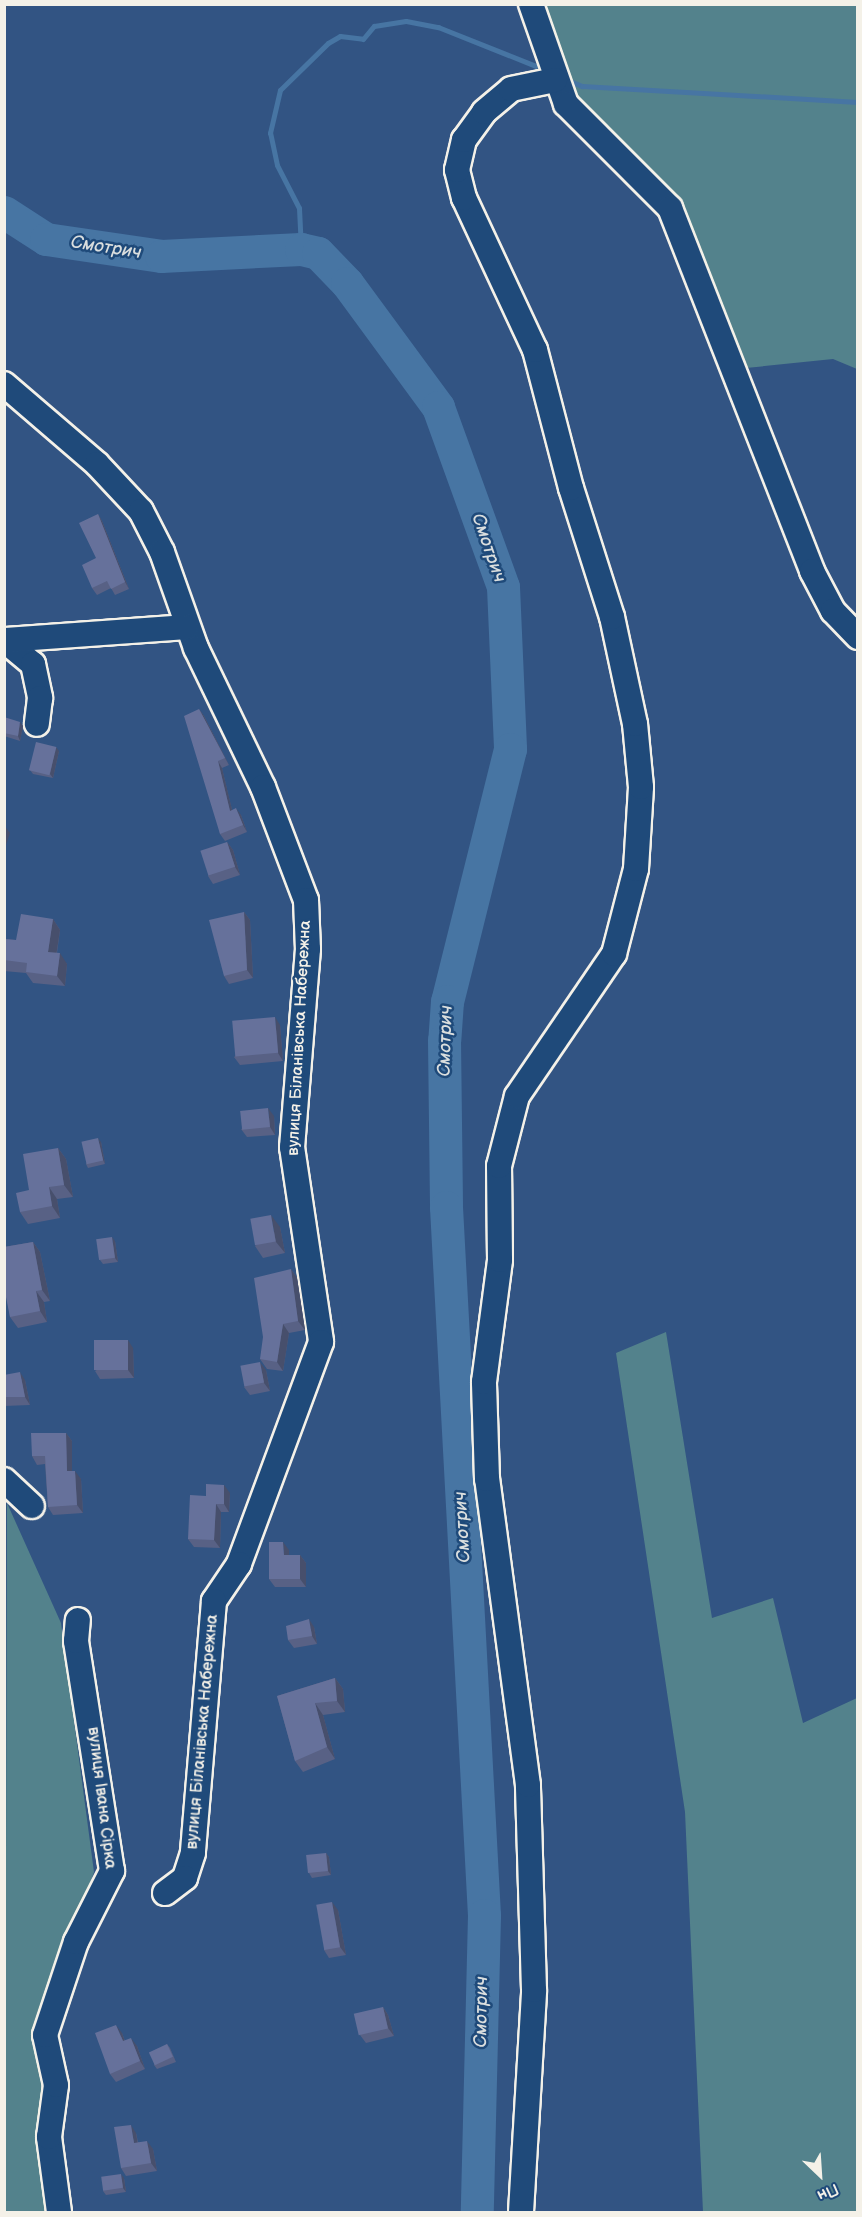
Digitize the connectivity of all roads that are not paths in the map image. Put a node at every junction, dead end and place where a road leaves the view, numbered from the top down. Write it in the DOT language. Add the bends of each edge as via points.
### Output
graph roads {
  1 [pos="531,4"];
  2 [pos="555,80"];
  3 [pos="4,384"];
  4 [pos="186,627"];
  5 [pos="858,637"];
  6 [pos="5,640"];
  7 [pos="37,724"];
  8 [pos="4,1480"];
  9 [pos="32,1506"];
  10 [pos="78,1620"];
  11 [pos="165,1893"];
  12 [pos="58,2212"];
  13 [pos="521,2212"];
  1 -- 2 [label="street"];
  2 -- 5 [label="street" via="579,119 670,208 812,571 833,611"];
  2 -- 13 [label="street" via="511,89 484,112 464,140 456,170 464,198 535,350 571,488 612,617 635,724 640,787 636,869 614,954 517,1096 499,1166 500,1260 484,1382 487,1479 528,1797 534,1990"];
  3 -- 4 [label="street, вулиця Біланівська Набережна" via="133,500 162,552"];
  4 -- 6 [label="street"];
  4 -- 11 [label="street, вулиця Біланівська Набережна" via="304,887 308,949 292,1147 321,1342 239,1564 214,1600 193,1853 185,1878"];
  6 -- 7 [label="street" via="27,654 37,675"];
  8 -- 9 [label="street"];
  10 -- 12 [label="street, вулиця Івана Сірка" via="76,1641 112,1871 76,1942 45,2035 56,2085 49,2137"];
}
